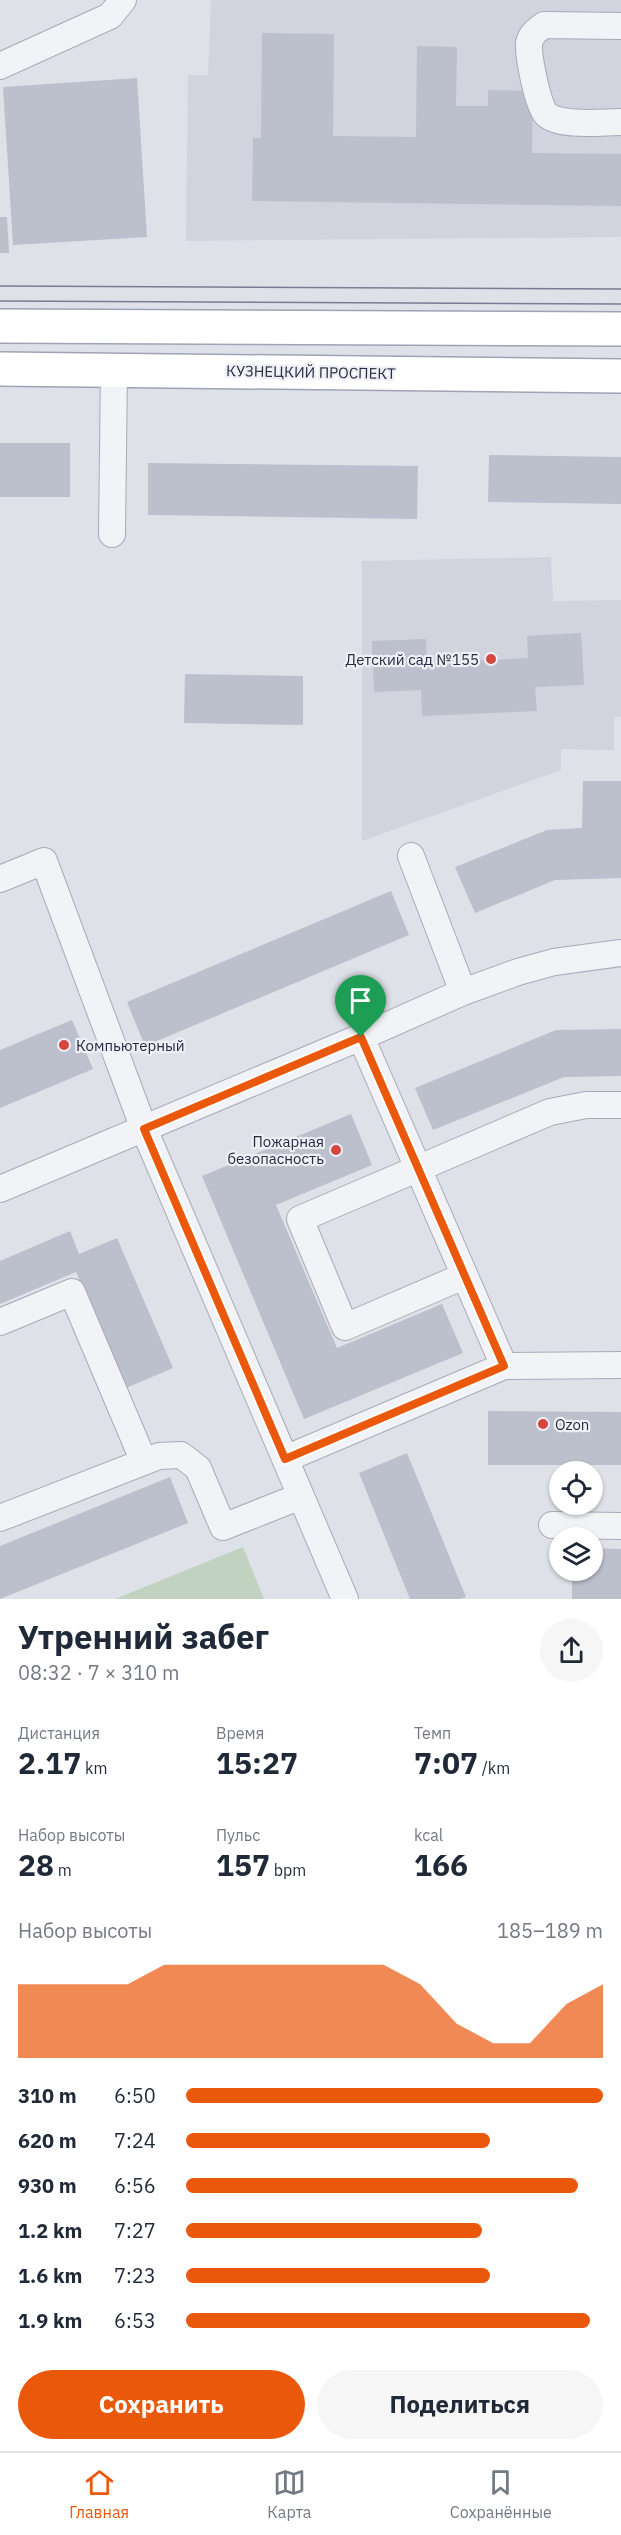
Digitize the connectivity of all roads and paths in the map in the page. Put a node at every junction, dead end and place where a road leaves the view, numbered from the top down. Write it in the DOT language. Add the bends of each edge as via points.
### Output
graph roads {
  1 [pos="123,0"];
  2 [pos="621,26"];
  3 [pos="0,66"];
  4 [pos="621,122"];
  5 [pos="0,326"];
  6 [pos="621,329"];
  7 [pos="0,369"];
  8 [pos="114,369"];
  9 [pos="621,376"];
  10 [pos="112,534"];
  11 [pos="411,856"];
  12 [pos="0,879"];
  13 [pos="621,953"];
  14 [pos="463,992"];
  15 [pos="361,1037"];
  16 [pos="621,1105"];
  17 [pos="144,1129"];
  18 [pos="418,1170"];
  19 [pos="0,1190"];
  20 [pos="464,1276"];
  21 [pos="0,1322"];
  22 [pos="621,1365"];
  23 [pos="504,1366"];
  24 [pos="285,1459"];
  25 [pos="144,1462"];
  26 [pos="301,1496"];
  27 [pos="0,1518"];
  28 [pos="552,1525"];
  29 [pos="621,1526"];
  30 [pos="345,1599"];
  1 -- 3 [label="street" via="110,16"];
  2 -- 4 [label="street" via="543,25 529,43 539,104 546,115 563,122"];
  5 -- 6 [label="main road"];
  7 -- 8 [label="main road, КУЗНЕЦКИЙ ПРОСПЕКТ"];
  8 -- 9 [label="main road, КУЗНЕЦКИЙ ПРОСПЕКТ"];
  8 -- 10 [label="street"];
  11 -- 14 [label="street"];
  12 -- 17 [label="street" via="44,861"];
  13 -- 14 [label="street" via="554,962"];
  14 -- 15 [label="street"];
  15 -- 17 [label="street"];
  15 -- 18 [label="street"];
  16 -- 18 [label="street" via="586,1105 550,1112"];
  17 -- 19 [label="street"];
  17 -- 24 [label="street"];
  18 -- 20 [label="street"];
  18 -- 20 [label="street" via="300,1220 345,1326"];
  20 -- 23 [label="street"];
  21 -- 25 [label="street" via="72,1292"];
  22 -- 23 [label="street"];
  23 -- 24 [label="street"];
  24 -- 26 [label="street"];
  25 -- 26 [label="street" via="159,1456 181,1455 198,1468 223,1527"];
  25 -- 27 [label="street"];
  26 -- 30 [label="street"];
  28 -- 29 [label="street"];
}
